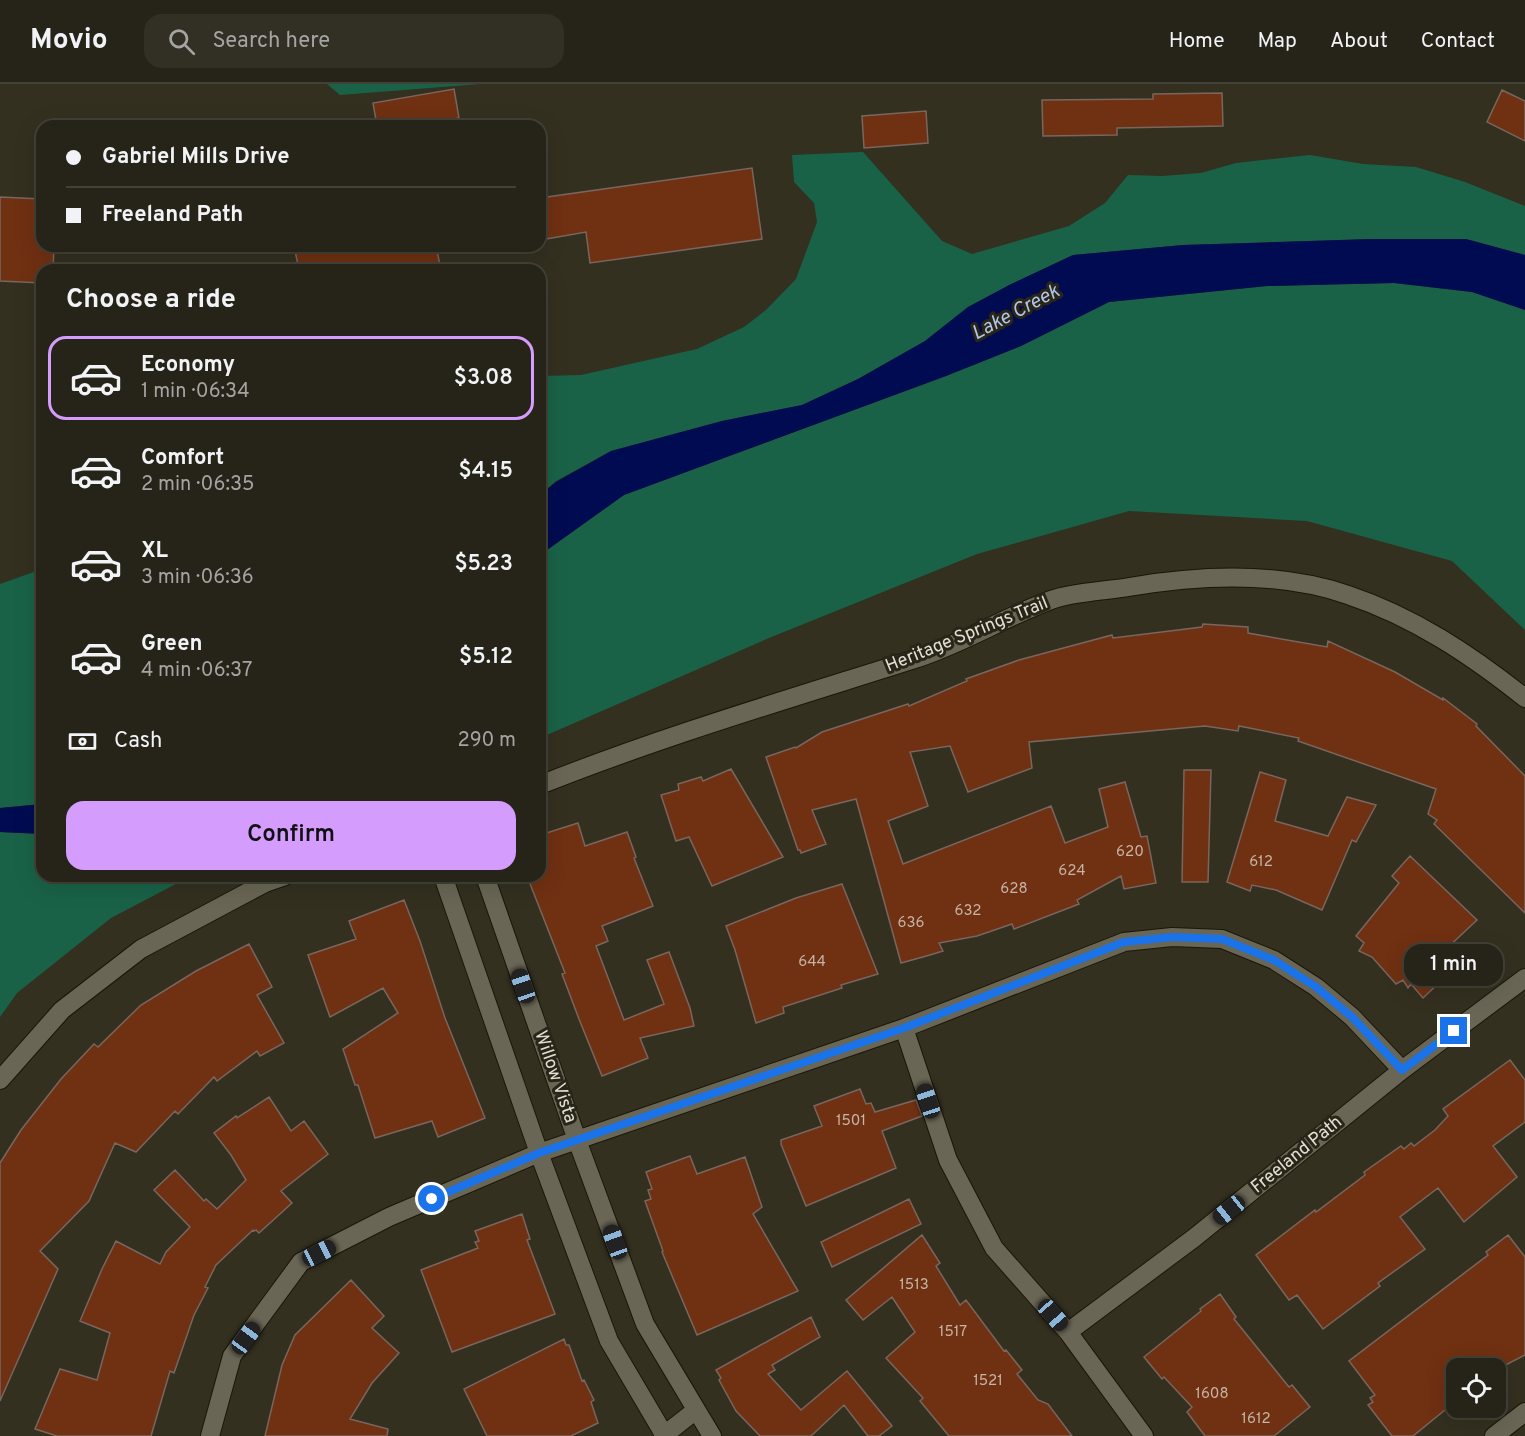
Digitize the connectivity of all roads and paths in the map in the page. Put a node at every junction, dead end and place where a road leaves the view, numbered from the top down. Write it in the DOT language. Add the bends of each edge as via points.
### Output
graph roads {
  1 [pos="1525,698"];
  2 [pos="546,782"];
  3 [pos="268,882"];
  4 [pos="445,882"];
  5 [pos="487,882"];
  6 [pos="1525,978"];
  7 [pos="904,1028"];
  8 [pos="1402,1070"];
  9 [pos="0,1080"];
  10 [pos="577,1140"];
  11 [pos="539,1153"];
  12 [pos="1068,1332"];
  13 [pos="696,1410"];
  14 [pos="1525,1412"];
  15 [pos="210,1436"];
  16 [pos="664,1436"];
  17 [pos="712,1436"];
  18 [pos="1144,1436"];
  19 [pos="1494,1436"];
  1 -- 2 [label="street, Heritage Springs Trail" via="1482,664 1434,634 1348,595 1292,582 1234,577 1164,581 1053,599 925,655 621,753"];
  3 -- 9 [label="street" via="141,949 62,1010"];
  4 -- 11 [label="street"];
  5 -- 10 [label="street, Willow Vista"];
  6 -- 8 [label="street, Freeland Path"];
  7 -- 8 [label="street" via="1124,942 1172,937 1222,939 1274,960 1316,987 1352,1017"];
  7 -- 10 [label="street"];
  7 -- 12 [label="street" via="948,1160 969,1203 994,1248"];
  8 -- 12 [label="street, Freeland Path" via="1194,1238"];
  10 -- 11 [label="street"];
  10 -- 13 [label="street, Willow Vista" via="645,1324"];
  11 -- 15 [label="street" via="389,1217 301,1262 232,1356"];
  11 -- 16 [label="street" via="609,1341"];
  12 -- 18 [label="street"];
  13 -- 16 [label="street"];
  13 -- 17 [label="street, Willow Vista"];
  14 -- 19 [label="street"];
}
